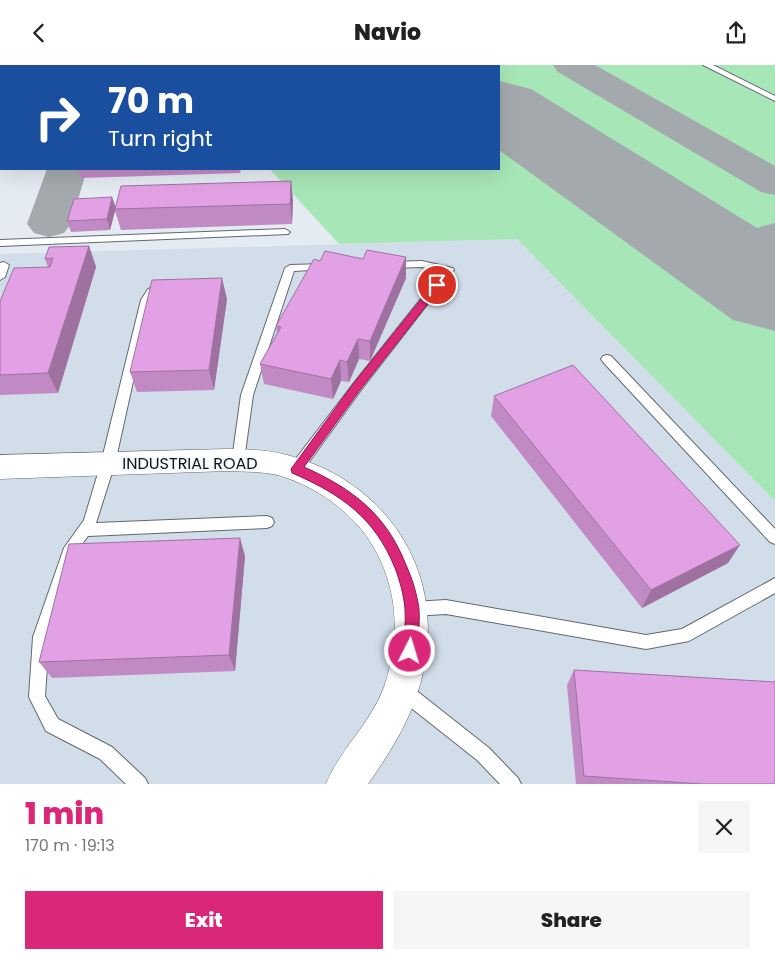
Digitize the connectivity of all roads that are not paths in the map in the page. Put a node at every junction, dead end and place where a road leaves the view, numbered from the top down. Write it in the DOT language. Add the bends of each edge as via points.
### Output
graph roads {
  1 [pos="707,65"];
  2 [pos="775,99"];
  3 [pos="285,232"];
  4 [pos="0,243"];
  5 [pos="4,265"];
  6 [pos="375,266"];
  7 [pos="337,267"];
  8 [pos="0,277"];
  9 [pos="174,286"];
  10 [pos="607,359"];
  11 [pos="238,460"];
  12 [pos="108,463"];
  13 [pos="0,467"];
  14 [pos="296,469"];
  15 [pos="267,522"];
  16 [pos="84,530"];
  17 [pos="775,538"];
  18 [pos="775,585"];
  19 [pos="412,609"];
  20 [pos="400,688"];
  21 [pos="140,784"];
  22 [pos="345,784"];
  23 [pos="512,784"];
  1 -- 2 [label="lane"];
  3 -- 4 [label="lane"];
  5 -- 8 [label="lane"];
  6 -- 14 [label="lane" via="422,264 449,270"];
  7 -- 11 [label="lane" via="290,268 247,395"];
  9 -- 12 [label="lane" via="152,291 146,300"];
  10 -- 17 [label="lane"];
  11 -- 12 [label="street, INDUSTRIAL ROAD"];
  11 -- 14 [label="street, INDUSTRIAL ROAD"];
  12 -- 13 [label="street, INDUSTRIAL ROAD"];
  12 -- 16 [label="lane" via="90,522"];
  14 -- 19 [label="street, INDUSTRIAL ROAD" via="326,482 370,515 394,551 406,579"];
  15 -- 16 [label="lane"];
  16 -- 21 [label="lane" via="71,548 41,637 37,697 52,725 106,753"];
  18 -- 19 [label="lane" via="684,636 646,641 446,607"];
  19 -- 20 [label="street, INDUSTRIAL ROAD" via="410,651"];
  20 -- 22 [label="street, INDUSTRIAL ROAD" via="390,717"];
  20 -- 23 [label="lane" via="483,754"];
}
